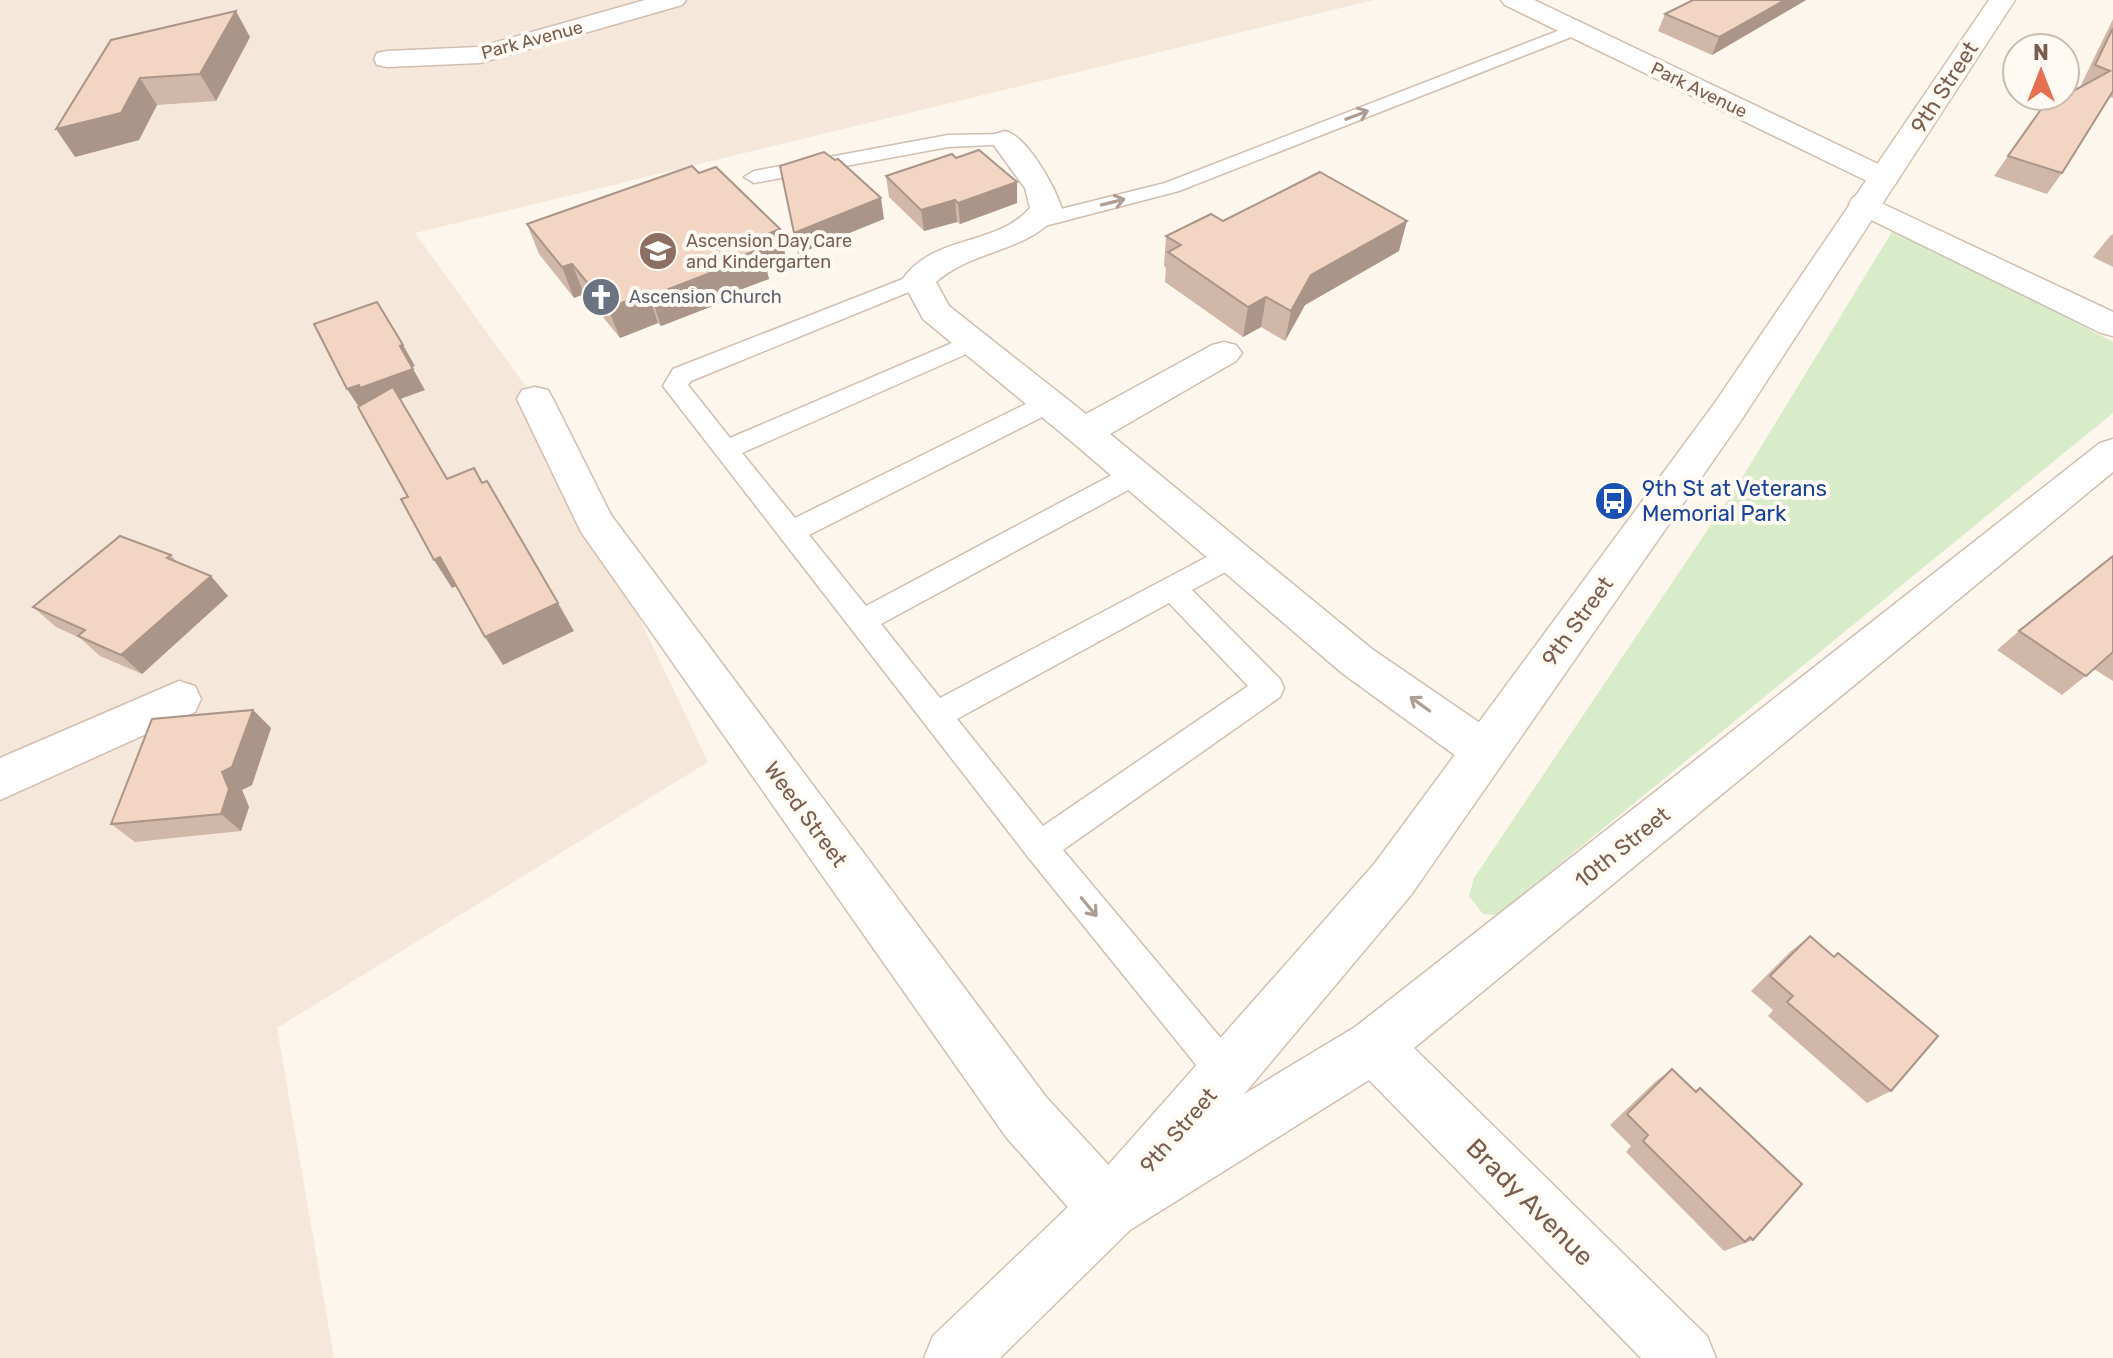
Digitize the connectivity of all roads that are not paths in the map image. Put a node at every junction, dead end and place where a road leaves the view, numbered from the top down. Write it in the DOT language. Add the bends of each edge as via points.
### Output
graph roads {
  1 [pos="673,0"];
  2 [pos="1514,0"];
  3 [pos="2002,0"];
  4 [pos="1573,30"];
  5 [pos="387,59"];
  6 [pos="1005,140"];
  7 [pos="754,177"];
  8 [pos="1874,191"];
  9 [pos="1037,222"];
  10 [pos="918,280"];
  11 [pos="2113,325"];
  12 [pos="974,342"];
  13 [pos="1224,353"];
  14 [pos="535,399"];
  15 [pos="1049,403"];
  16 [pos="1084,432"];
  17 [pos="725,450"];
  18 [pos="2113,452"];
  19 [pos="1134,475"];
  20 [pos="791,532"];
  21 [pos="1232,556"];
  22 [pos="1172,588"];
  23 [pos="862,621"];
  24 [pos="179,699"];
  25 [pos="936,715"];
  26 [pos="1483,750"];
  27 [pos="0,780"];
  28 [pos="1040,847"];
  29 [pos="1374,1046"];
  30 [pos="1227,1074"];
  31 [pos="1109,1209"];
  32 [pos="955,1358"];
  33 [pos="1685,1358"];
  1 -- 5 [label="street, Park Avenue" via="480,55"];
  2 -- 4 [label="street, Park Avenue"];
  3 -- 8 [label="street, 9th Street"];
  4 -- 8 [label="street, Park Avenue"];
  9 -- 4 [label="lane, one-way" via="1172,187"];
  6 -- 7 [label="lane" via="948,141"];
  6 -- 9 [label="street" via="1040,188 1046,209"];
  8 -- 11 [label="street, Park Avenue"];
  8 -- 26 [label="street, 9th Street" via="1727,413"];
  9 -- 10 [label="street" via="946,257"];
  10 -- 12 [label="street" via="935,312"];
  10 -- 17 [label="lane" via="682,375 675,386"];
  12 -- 15 [label="street"];
  12 -- 17 [label="lane"];
  13 -- 16 [label="street"];
  14 -- 31 [label="street, Weed Street" via="595,522 1026,1117"];
  15 -- 16 [label="street"];
  15 -- 20 [label="lane"];
  16 -- 19 [label="street"];
  17 -- 20 [label="lane"];
  18 -- 29 [label="street, 10th Street"];
  19 -- 21 [label="street"];
  19 -- 23 [label="lane"];
  20 -- 23 [label="lane"];
  21 -- 22 [label="lane"];
  26 -- 21 [label="street, one-way" via="1357,661"];
  22 -- 25 [label="lane"];
  22 -- 28 [label="lane" via="1269,688"];
  23 -- 25 [label="lane"];
  24 -- 27 [label="street"];
  25 -- 28 [label="lane"];
  26 -- 30 [label="street, 9th Street" via="1393,879"];
  28 -- 30 [label="lane, one-way"];
  29 -- 31 [label="street, 10th Street"];
  29 -- 33 [label="street, Brady Avenue"];
  30 -- 31 [label="street, 9th Street"];
  31 -- 32 [label="street"];
}
